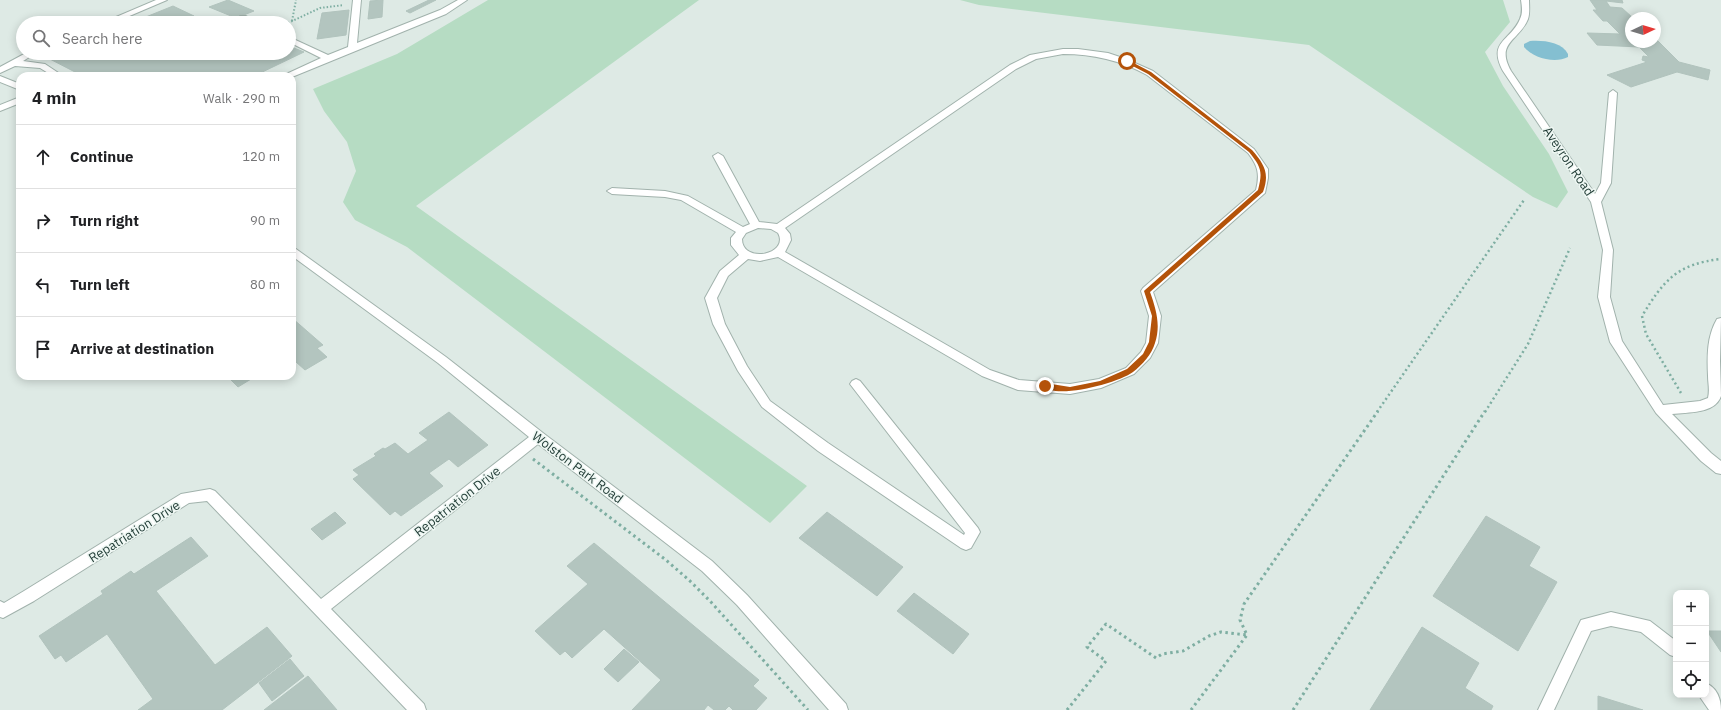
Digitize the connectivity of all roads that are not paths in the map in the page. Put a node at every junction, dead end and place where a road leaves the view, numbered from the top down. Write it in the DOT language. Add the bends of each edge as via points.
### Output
graph roads {
  1 [pos="163,0"];
  2 [pos="463,0"];
  3 [pos="1525,0"];
  4 [pos="356,2"];
  5 [pos="123,16"];
  6 [pos="296,42"];
  7 [pos="352,48"];
  8 [pos="328,58"];
  9 [pos="19,60"];
  10 [pos="14,63"];
  11 [pos="0,70"];
  12 [pos="52,72"];
  13 [pos="295,72"];
  14 [pos="0,79"];
  15 [pos="16,85"];
  16 [pos="1613,93"];
  17 [pos="16,102"];
  18 [pos="0,108"];
  19 [pos="718,156"];
  20 [pos="612,191"];
  21 [pos="1596,202"];
  22 [pos="756,225"];
  23 [pos="778,228"];
  24 [pos="742,231"];
  25 [pos="778,252"];
  26 [pos="296,254"];
  27 [pos="746,255"];
  28 [pos="1721,322"];
  29 [pos="856,384"];
  30 [pos="1660,410"];
  31 [pos="538,437"];
  32 [pos="1721,469"];
  33 [pos="0,608"];
  34 [pos="320,609"];
  35 [pos="1673,648"];
  36 [pos="1709,696"];
  37 [pos="418,710"];
  38 [pos="840,710"];
  39 [pos="1546,710"];
  40 [pos="1718,710"];
  1 -- 5 [label="street"];
  2 -- 7 [label="street" via="443,12"];
  3 -- 21 [label="street, Aveyron Road" via="1525,20 1502,46 1501,58 1507,71"];
  4 -- 7 [label="street"];
  6 -- 8 [label="street"];
  7 -- 8 [label="street"];
  8 -- 13 [label="street"];
  9 -- 10 [label="street"];
  10 -- 11 [label="street"];
  10 -- 12 [label="street" via="42,66"];
  14 -- 15 [label="street"];
  16 -- 21 [label="street" via="1606,183"];
  17 -- 18 [label="street"];
  19 -- 22 [label="street"];
  20 -- 24 [label="street" via="665,194 684,198"];
  21 -- 30 [label="street, Aveyron Road" via="1608,250 1604,297 1616,342"];
  22 -- 23 [label="street"];
  22 -- 24 [label="street"];
  23 -- 25 [label="street" via="786,237 786,243"];
  23 -- 25 [label="street" via="1013,67 1032,57 1053,53 1091,53 1127,61 1139,67 1251,151 1260,162 1264,175 1261,191 1147,291 1155,316 1152,342 1146,355 1130,371 1101,383 1070,389 1018,385 986,373"];
  24 -- 27 [label="street" via="735,241 739,251"];
  25 -- 27 [label="street" via="762,257"];
  26 -- 31 [label="street, Wolston Park Road" via="442,360"];
  27 -- 29 [label="street" via="731,265 721,277 711,298 719,324 742,368 766,404 823,447 966,544 973,532"];
  28 -- 30 [label="street" via="1714,349 1716,393 1713,401 1702,406"];
  30 -- 32 [label="street, Aveyron Road"];
  31 -- 34 [label="street, Repatriation Drive"];
  31 -- 38 [label="street, Wolston Park Road" via="707,566 778,638"];
  33 -- 34 [label="street, Repatriation Drive" via="3,611 29,596 186,498 210,495"];
  34 -- 37 [label="street, Repatriation Drive"];
  35 -- 39 [label="street" via="1645,626 1611,619 1586,625"];
  36 -- 40 [label="street"];
}
